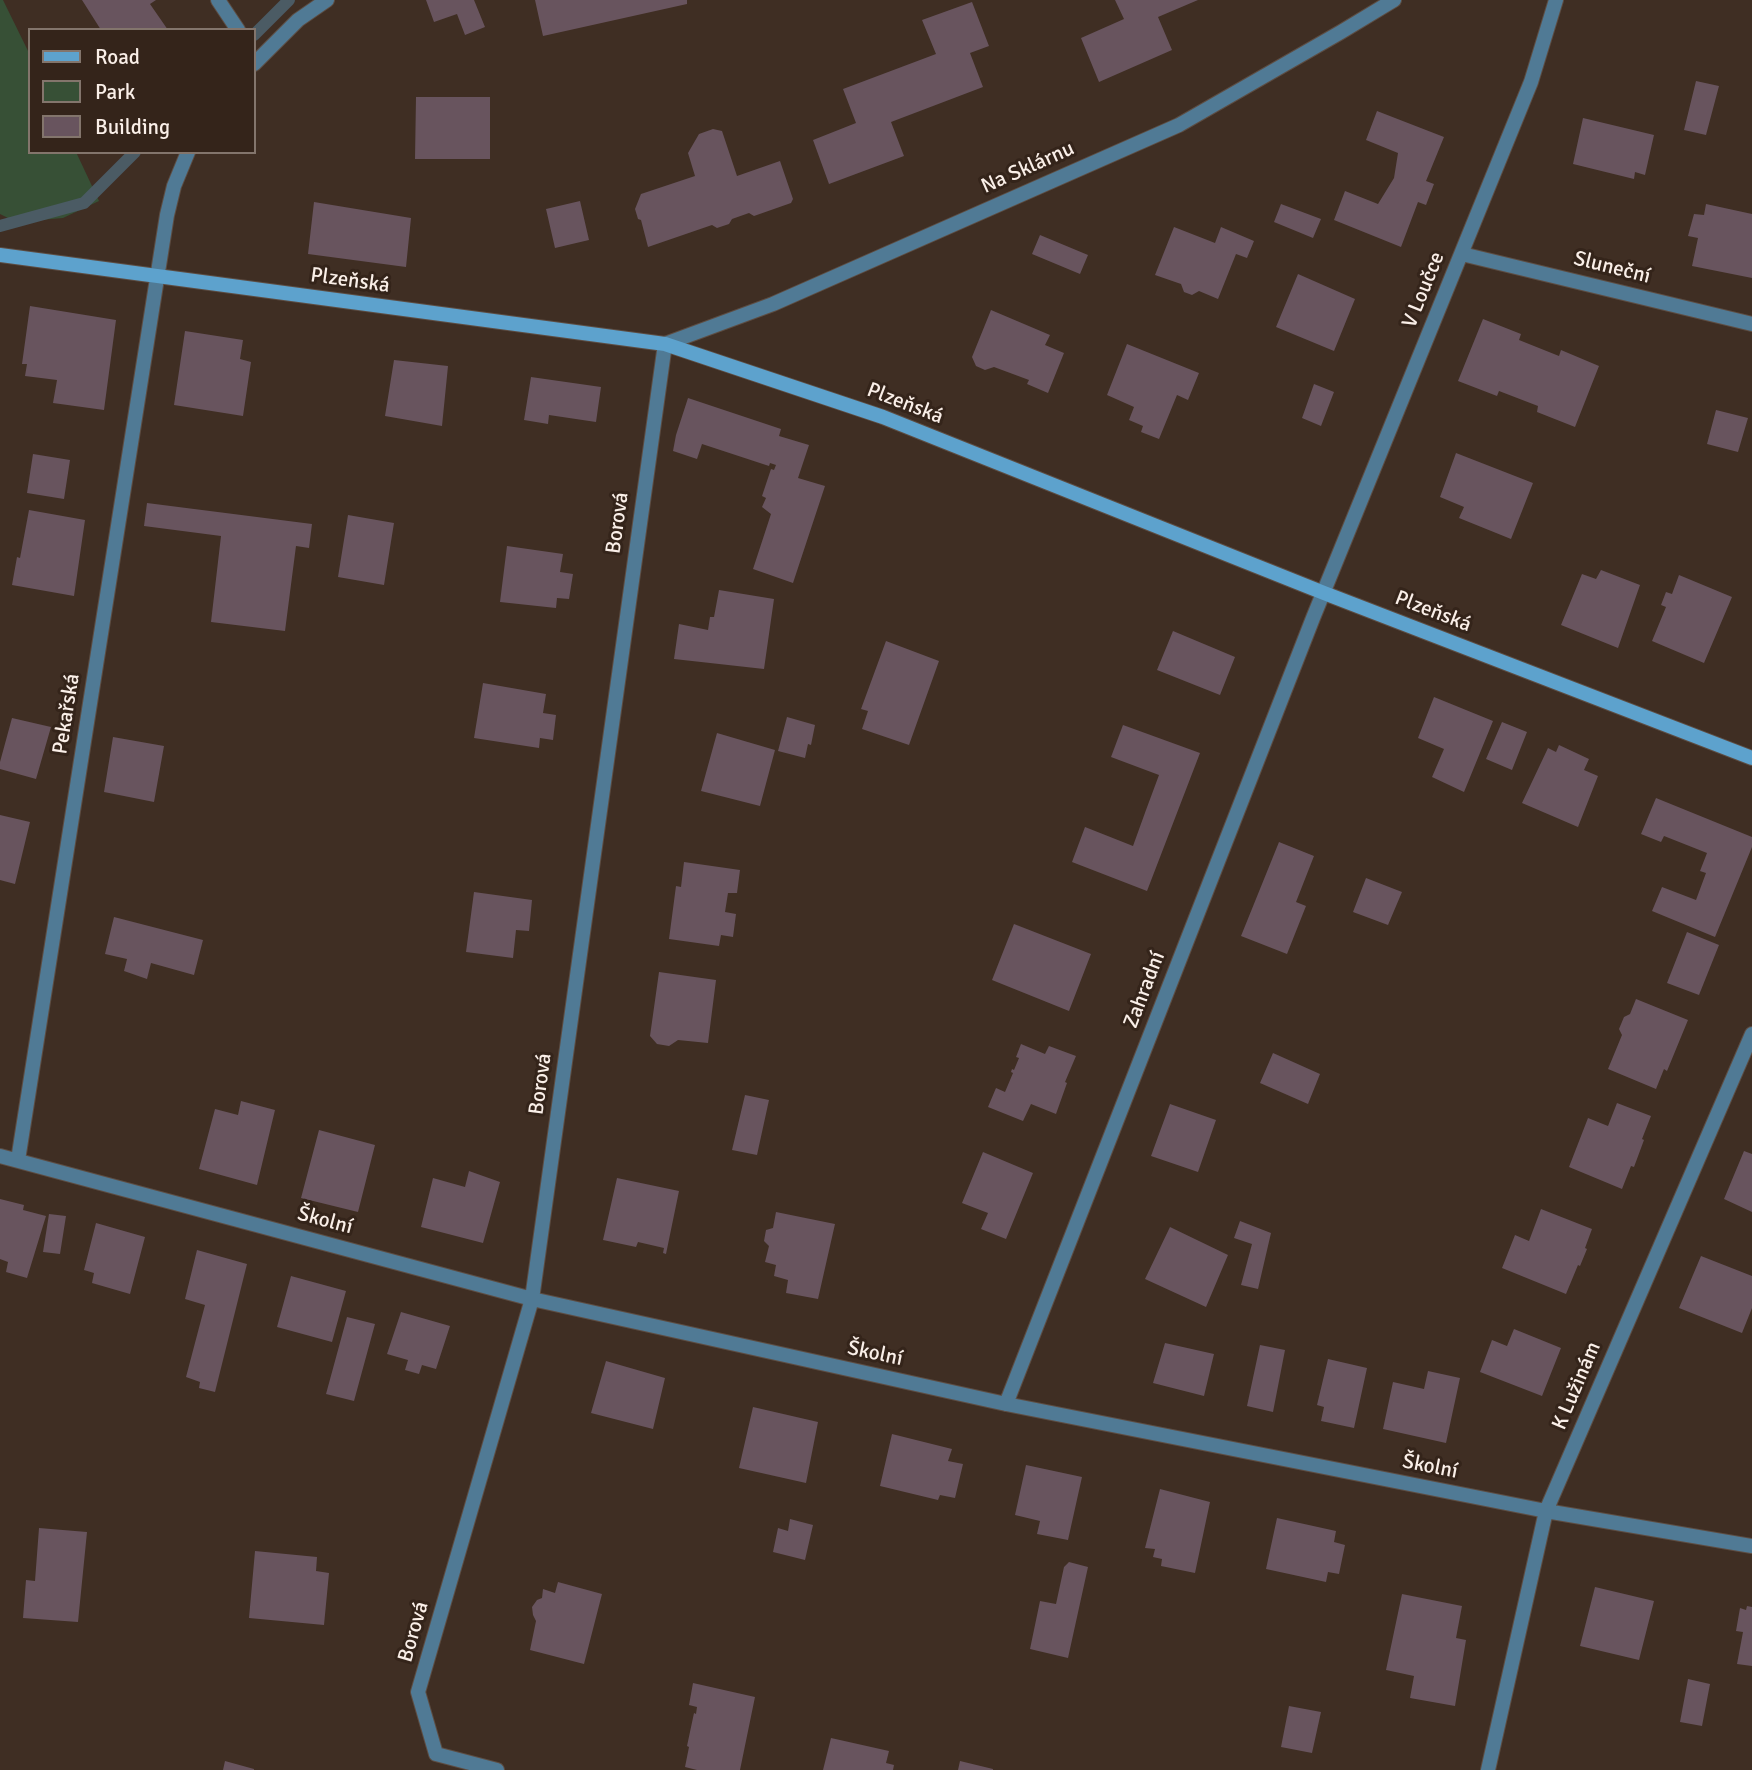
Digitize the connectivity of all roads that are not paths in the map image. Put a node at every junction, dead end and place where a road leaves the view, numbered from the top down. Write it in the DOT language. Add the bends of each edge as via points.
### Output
graph roads {
  1 [pos="218,0"];
  2 [pos="327,0"];
  3 [pos="1394,0"];
  4 [pos="1556,0"];
  5 [pos="238,28"];
  6 [pos="256,57"];
  7 [pos="187,154"];
  8 [pos="1462,254"];
  9 [pos="0,255"];
  10 [pos="157,276"];
  11 [pos="1752,324"];
  12 [pos="665,344"];
  13 [pos="1324,593"];
  14 [pos="1752,758"];
  15 [pos="1752,1034"];
  16 [pos="0,1156"];
  17 [pos="18,1160"];
  18 [pos="532,1299"];
  19 [pos="1006,1404"];
  20 [pos="1546,1511"];
  21 [pos="1752,1546"];
  22 [pos="497,1770"];
  23 [pos="1488,1770"];
  1 -- 5 [label="street"];
  2 -- 6 [label="street"];
  3 -- 12 [label="street, Na Sklárnu" via="1179,125 774,304"];
  4 -- 8 [label="street, V Loučce" via="1531,82"];
  7 -- 10 [label="street, Pekařská" via="174,186"];
  8 -- 11 [label="street, Sluneční"];
  8 -- 13 [label="street, V Loučce"];
  9 -- 10 [label="main road, Plzeňská"];
  10 -- 12 [label="main road, Plzeňská"];
  10 -- 17 [label="street, Pekařská"];
  12 -- 13 [label="main road, Plzeňská" via="883,417"];
  12 -- 18 [label="street, Borová"];
  13 -- 14 [label="main road, Plzeňská"];
  13 -- 19 [label="street, Zahradní"];
  15 -- 20 [label="street, K Lužinám"];
  16 -- 17 [label="street, Školní"];
  17 -- 18 [label="street, Školní"];
  18 -- 19 [label="street, Školní"];
  18 -- 22 [label="street, Borová" via="418,1692 436,1754"];
  19 -- 20 [label="street, Školní"];
  20 -- 21 [label="street, Školní"];
  20 -- 23 [label="street, K Lužinám"];
}
